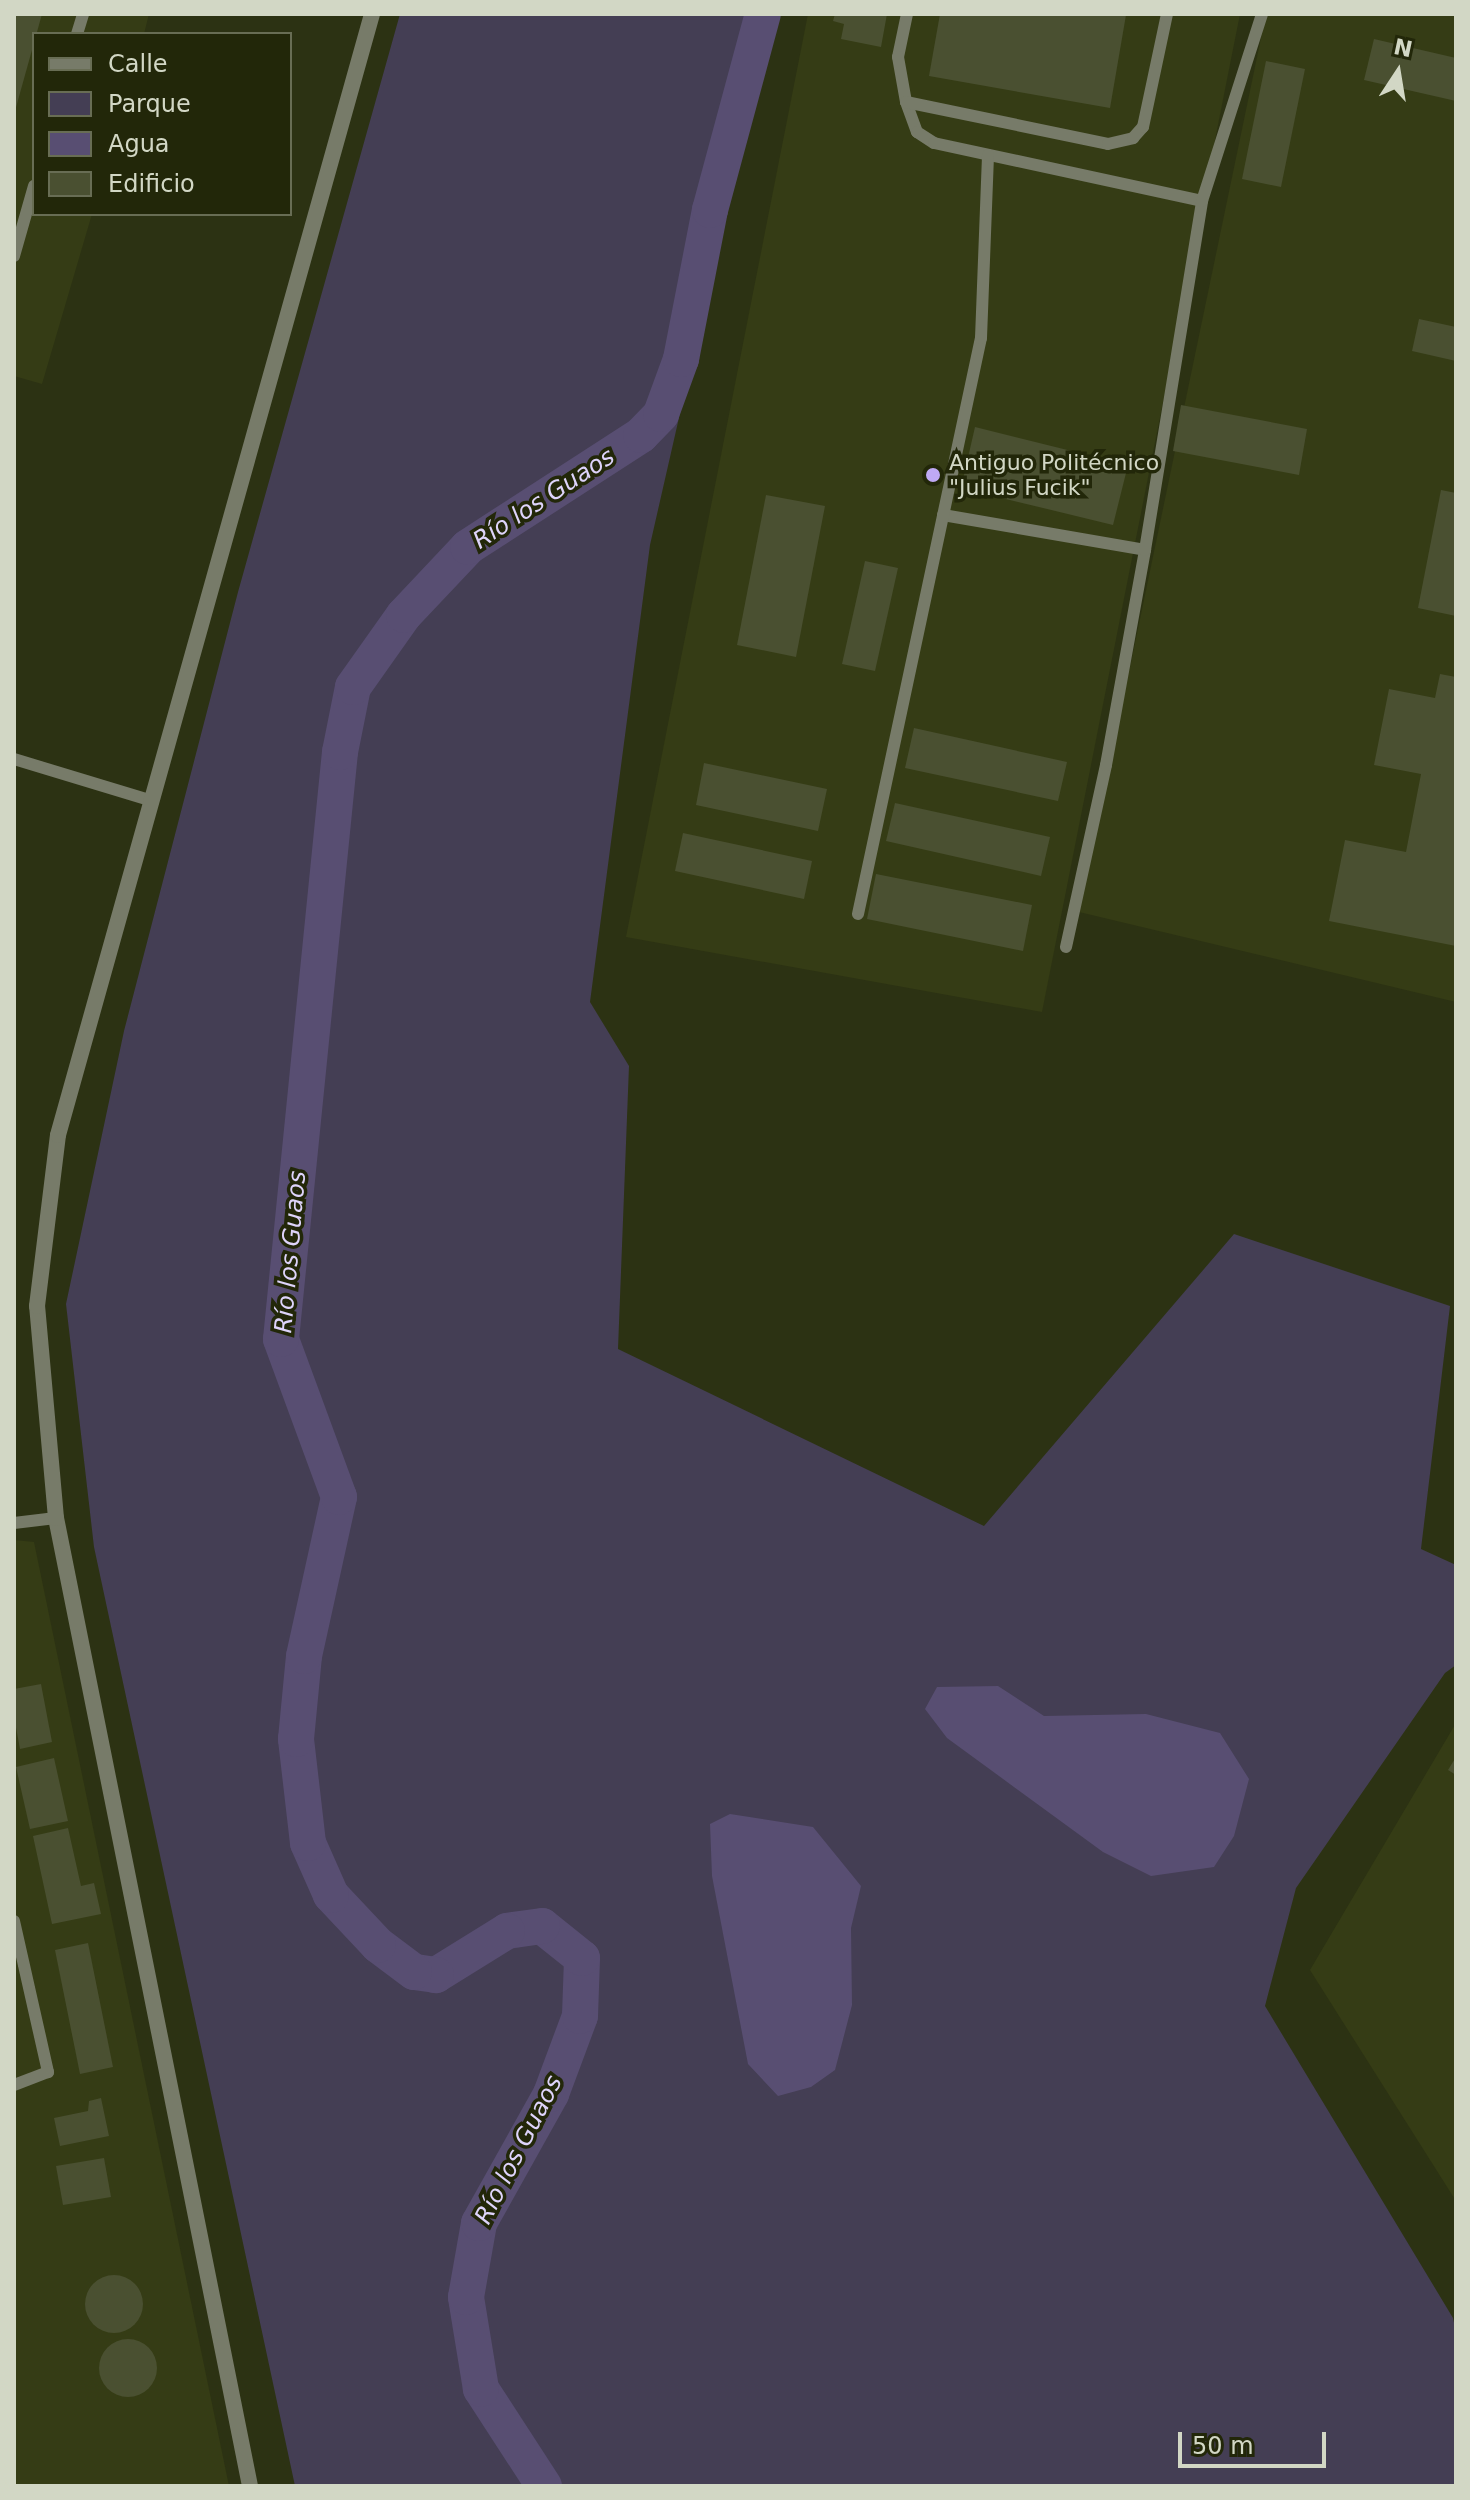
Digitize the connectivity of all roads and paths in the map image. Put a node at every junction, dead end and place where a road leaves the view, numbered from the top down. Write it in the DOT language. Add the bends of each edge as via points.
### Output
graph roads {
  1 [pos="372,14"];
  2 [pos="907,14"];
  3 [pos="1167,14"];
  4 [pos="1262,14"];
  5 [pos="906,102"];
  6 [pos="988,155"];
  7 [pos="32,193"];
  8 [pos="1202,201"];
  9 [pos="14,256"];
  10 [pos="943,515"];
  11 [pos="1145,550"];
  12 [pos="14,759"];
  13 [pos="152,801"];
  14 [pos="858,914"];
  15 [pos="1066,947"];
  16 [pos="56,1518"];
  17 [pos="14,1523"];
  18 [pos="14,1921"];
  19 [pos="14,2085"];
  20 [pos="250,2486"];
  1 -- 13 [label="street"];
  2 -- 5 [label="lane" via="898,57"];
  3 -- 5 [label="lane" via="1143,127 1133,138 1108,144"];
  4 -- 8 [label="lane"];
  5 -- 6 [label="lane" via="917,132 934,143"];
  6 -- 8 [label="lane"];
  6 -- 10 [label="lane" via="981,338"];
  7 -- 9 [label="lane"];
  8 -- 11 [label="lane"];
  10 -- 11 [label="lane"];
  10 -- 14 [label="lane"];
  11 -- 15 [label="lane"];
  12 -- 13 [label="lane"];
  13 -- 16 [label="street" via="58,1135 37,1306"];
  16 -- 17 [label="lane"];
  16 -- 20 [label="street"];
  18 -- 19 [label="lane" via="48,2072"];
}
